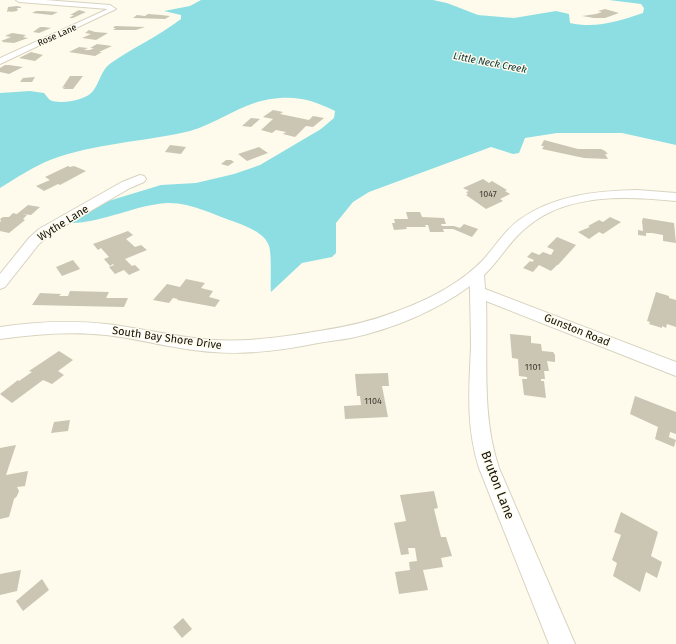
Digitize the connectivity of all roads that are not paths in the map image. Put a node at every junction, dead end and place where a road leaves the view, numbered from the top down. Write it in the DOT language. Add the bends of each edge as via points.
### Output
graph roads {
  1 [pos="19,0"];
  2 [pos="0,61"];
  3 [pos="140,179"];
  4 [pos="676,197"];
  5 [pos="477,283"];
  6 [pos="0,284"];
  7 [pos="0,333"];
  8 [pos="676,369"];
  9 [pos="562,644"];
  1 -- 2 [label="street, Rose Lane" via="114,9"];
  3 -- 6 [label="street, Wythe Lane" via="44,232"];
  4 -- 5 [label="street, South Bay Shore Drive" via="636,194 586,198 536,214 522,224"];
  5 -- 7 [label="street, South Bay Shore Drive" via="457,288 435,301 353,332 268,345 203,345 83,328 46,328"];
  5 -- 8 [label="street, Gunston Road" via="571,327"];
  5 -- 9 [label="street, Bruton Lane" via="478,417 483,450"];
}
